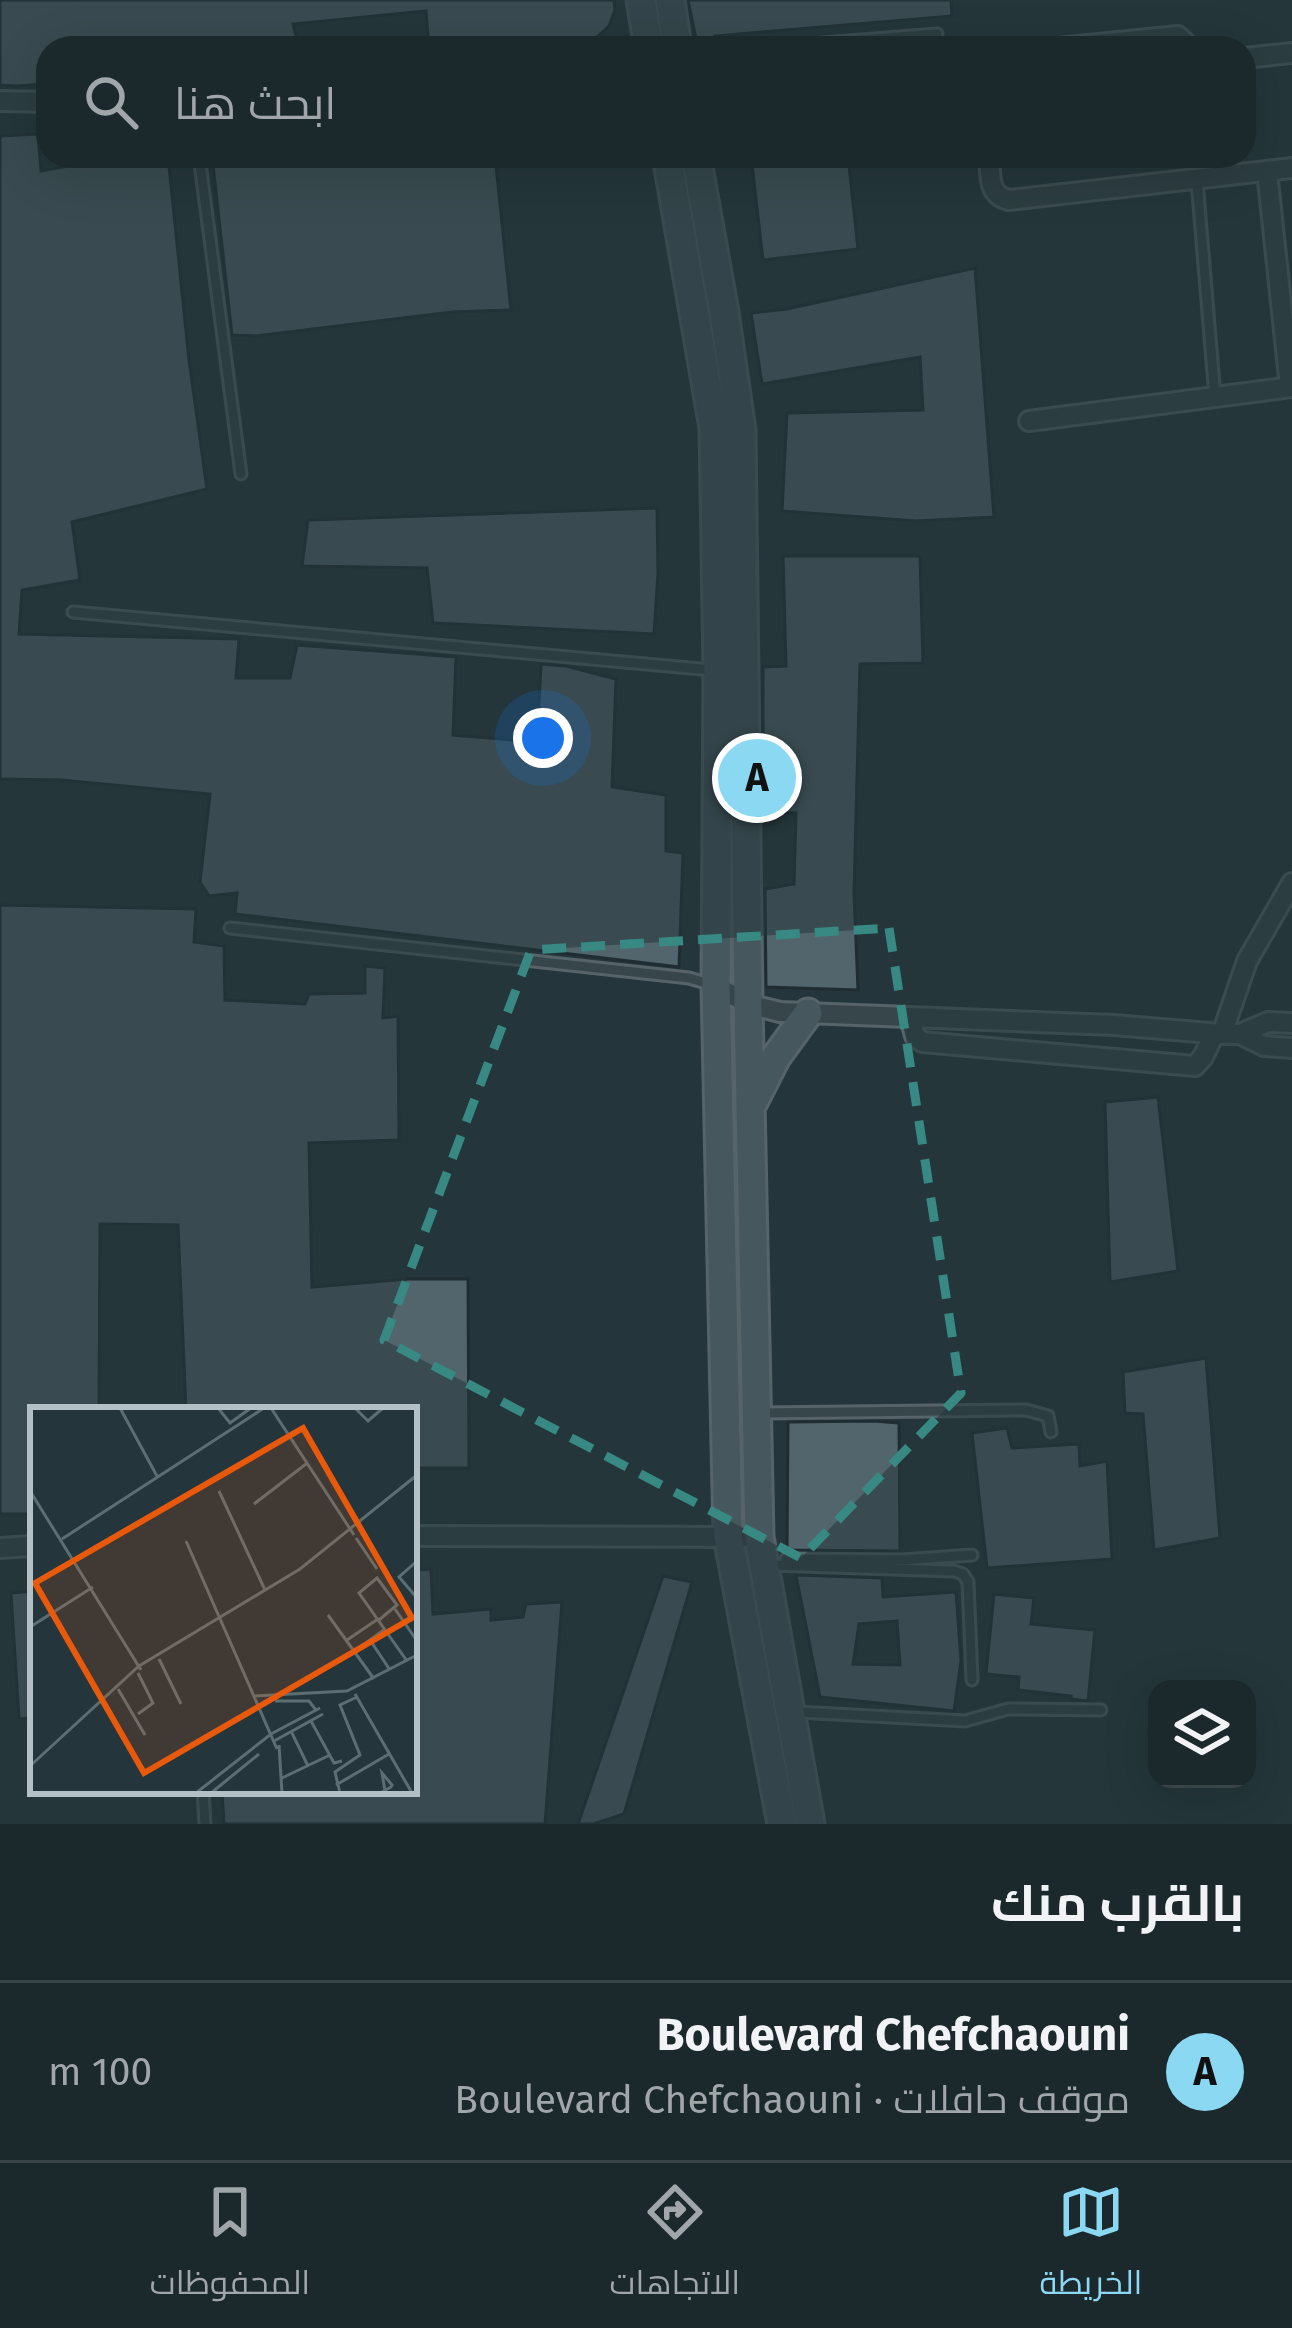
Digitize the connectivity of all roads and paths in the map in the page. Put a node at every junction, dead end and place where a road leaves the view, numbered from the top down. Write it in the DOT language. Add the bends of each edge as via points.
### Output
graph roads {
  1 [pos="641,0"];
  2 [pos="670,0"];
  3 [pos="937,34"];
  4 [pos="647,36"];
  5 [pos="675,36"];
  6 [pos="911,36"];
  7 [pos="1292,53"];
  8 [pos="1256,57"];
  9 [pos="0,101"];
  10 [pos="36,102"];
  11 [pos="201,168"];
  12 [pos="669,168"];
  13 [pos="698,168"];
  14 [pos="990,168"];
  15 [pos="1202,168"];
  16 [pos="1292,169"];
  17 [pos="1267,171"];
  18 [pos="1201,179"];
  19 [pos="1285,281"];
  20 [pos="1291,387"];
  21 [pos="1215,397"];
  22 [pos="1029,421"];
  23 [pos="241,474"];
  24 [pos="73,612"];
  25 [pos="718,670"];
  26 [pos="1292,883"];
  27 [pos="230,928"];
  28 [pos="716,986"];
  29 [pos="748,1004"];
  30 [pos="808,1012"];
  31 [pos="910,1017"];
  32 [pos="1292,1023"];
  33 [pos="1225,1034"];
  34 [pos="1292,1048"];
  35 [pos="751,1106"];
  36 [pos="754,1276"];
  37 [pos="723,1277"];
  38 [pos="755,1413"];
  39 [pos="1051,1432"];
  40 [pos="417,1536"];
  41 [pos="728,1536"];
  42 [pos="30,1546"];
  43 [pos="0,1547"];
  44 [pos="762,1554"];
  45 [pos="973,1555"];
  46 [pos="902,1565"];
  47 [pos="972,1680"];
  48 [pos="1101,1710"];
  49 [pos="789,1712"];
  50 [pos="203,1794"];
  51 [pos="205,1824"];
  52 [pos="782,1824"];
  53 [pos="810,1824"];
  1 -- 4 [label="street"];
  2 -- 5 [label="street"];
  3 -- 6 [label="lane"];
  7 -- 8 [label="street"];
  9 -- 10 [label="street"];
  11 -- 23 [label="lane"];
  12 -- 25 [label="street" via="713,428"];
  13 -- 29 [label="street" via="741,430"];
  14 -- 18 [label="street" via="992,190 1009,200"];
  15 -- 18 [label="street"];
  16 -- 17 [label="street"];
  17 -- 18 [label="street"];
  17 -- 19 [label="street"];
  18 -- 21 [label="lane"];
  19 -- 20 [label="street"];
  20 -- 21 [label="street"];
  21 -- 22 [label="street"];
  24 -- 25 [label="lane"];
  25 -- 28 [label="street"];
  26 -- 33 [label="street" via="1247,961"];
  27 -- 28 [label="lane"];
  28 -- 29 [label="street"];
  28 -- 37 [label="street"];
  29 -- 30 [label="street"];
  29 -- 35 [label="street"];
  30 -- 31 [label="street"];
  30 -- 35 [label="street"];
  31 -- 33 [label="street"];
  31 -- 33 [label="street" via="922,1042 1195,1066"];
  32 -- 33 [label="street"];
  33 -- 34 [label="street"];
  35 -- 36 [label="street"];
  36 -- 37 [label="street"];
  36 -- 38 [label="street"];
  37 -- 41 [label="street"];
  38 -- 39 [label="lane" via="1026,1410 1048,1416"];
  38 -- 44 [label="street"];
  40 -- 41 [label="street"];
  41 -- 44 [label="street"];
  41 -- 52 [label="street"];
  42 -- 43 [label="street"];
  44 -- 46 [label="lane"];
  44 -- 49 [label="street"];
  45 -- 46 [label="lane"];
  46 -- 47 [label="lane" via="966,1578"];
  48 -- 49 [label="lane" via="1008,1709 965,1721"];
  49 -- 53 [label="street"];
  50 -- 51 [label="lane"];
}
